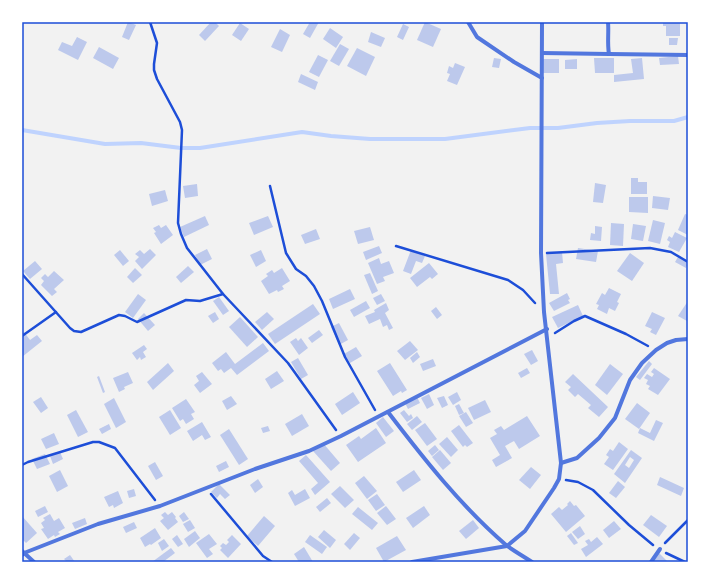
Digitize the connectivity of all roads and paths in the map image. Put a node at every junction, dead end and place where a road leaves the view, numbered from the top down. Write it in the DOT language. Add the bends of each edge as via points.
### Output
graph roads {
  1 [pos="150,22"];
  2 [pos="468,22"];
  3 [pos="542,22"];
  4 [pos="608,22"];
  5 [pos="542,53"];
  6 [pos="609,54"];
  7 [pos="688,55"];
  8 [pos="542,78"];
  9 [pos="270,186"];
  10 [pos="396,246"];
  11 [pos="541,253"];
  12 [pos="688,262"];
  13 [pos="22,274"];
  14 [pos="223,294"];
  15 [pos="56,312"];
  16 [pos="544,312"];
  17 [pos="546,329"];
  18 [pos="22,336"];
  19 [pos="547,337"];
  20 [pos="688,339"];
  21 [pos="656,350"];
  22 [pos="388,412"];
  23 [pos="379,416"];
  24 [pos="341,436"];
  25 [pos="561,463"];
  26 [pos="22,465"];
  27 [pos="559,480"];
  28 [pos="205,488"];
  29 [pos="160,506"];
  30 [pos="688,520"];
  31 [pos="507,546"];
  32 [pos="660,549"];
  33 [pos="23,553"];
  34 [pos="34,562"];
  35 [pos="272,562"];
  36 [pos="412,562"];
  37 [pos="532,562"];
  38 [pos="651,562"];
  39 [pos="685,562"];
  1 -- 14 [label="path" via="157,43 154,70 182,130 179,228 187,248"];
  2 -- 8 [label="street" via="477,37"];
  3 -- 5 [label="street"];
  4 -- 6 [label="street"];
  5 -- 6 [label="street"];
  5 -- 8 [label="street"];
  6 -- 7 [label="street"];
  8 -- 11 [label="street"];
  9 -- 23 [label="path" via="286,253 296,269 314,286 348,363"];
  10 -- 16 [label="path" via="508,280 523,290"];
  11 -- 12 [label="path" via="650,248 671,252"];
  11 -- 16 [label="street"];
  13 -- 15 [label="path"];
  14 -- 15 [label="path" via="200,301 186,300 137,322 119,315 81,332 70,328"];
  14 -- 24 [label="path" via="288,363"];
  15 -- 18 [label="path"];
  16 -- 17 [label="street"];
  17 -- 19 [label="street"];
  17 -- 22 [label="street"];
  19 -- 21 [label="path" via="585,316"];
  19 -- 25 [label="street"];
  20 -- 21 [label="street" via="667,343"];
  21 -- 25 [label="street" via="642,363 630,380 615,418 599,438 577,458"];
  22 -- 23 [label="street"];
  22 -- 31 [label="street" via="442,480"];
  23 -- 24 [label="street"];
  24 -- 28 [label="street" via="308,451"];
  25 -- 27 [label="street"];
  26 -- 29 [label="path" via="99,442 115,448"];
  27 -- 31 [label="street" via="525,531"];
  27 -- 32 [label="path" via="578,482 593,490 633,529"];
  28 -- 29 [label="street"];
  28 -- 35 [label="path" via="263,556"];
  29 -- 33 [label="street" via="98,524"];
  30 -- 32 [label="path"];
  31 -- 36 [label="street"];
  31 -- 37 [label="street"];
  32 -- 38 [label="street"];
  32 -- 39 [label="path"];
  33 -- 34 [label="street"];
}
